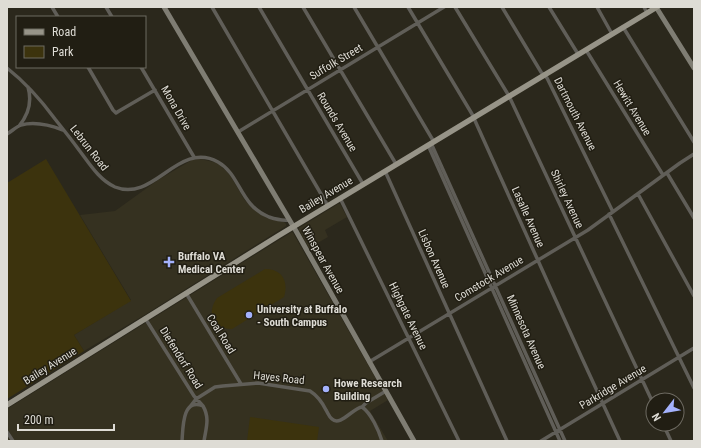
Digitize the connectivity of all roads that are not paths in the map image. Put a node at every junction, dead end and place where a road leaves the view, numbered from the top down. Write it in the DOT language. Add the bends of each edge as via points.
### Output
graph roads {
  1 [pos="52,7"];
  2 [pos="106,7"];
  3 [pos="164,7"];
  4 [pos="212,7"];
  5 [pos="259,7"];
  6 [pos="304,7"];
  7 [pos="354,7"];
  8 [pos="408,7"];
  9 [pos="444,7"];
  10 [pos="455,7"];
  11 [pos="502,7"];
  12 [pos="549,7"];
  13 [pos="597,7"];
  14 [pos="644,7"];
  15 [pos="656,7"];
  16 [pos="647,13"];
  17 [pos="57,16"];
  18 [pos="111,16"];
  19 [pos="418,23"];
  20 [pos="623,27"];
  21 [pos="612,34"];
  22 [pos="378,47"];
  23 [pos="586,50"];
  24 [pos="578,54"];
  25 [pos="7,68"];
  26 [pos="89,68"];
  27 [pos="142,68"];
  28 [pos="694,68"];
  29 [pos="340,70"];
  30 [pos="544,75"];
  31 [pos="27,86"];
  32 [pos="155,90"];
  33 [pos="307,90"];
  34 [pos="509,96"];
  35 [pos="272,111"];
  36 [pos="474,118"];
  37 [pos="19,126"];
  38 [pos="64,130"];
  39 [pos="238,132"];
  40 [pos="7,134"];
  41 [pos="694,142"];
  42 [pos="431,143"];
  43 [pos="694,154"];
  44 [pos="194,157"];
  45 [pos="396,164"];
  46 [pos="385,171"];
  47 [pos="665,174"];
  48 [pos="363,184"];
  49 [pos="638,194"];
  50 [pos="340,198"];
  51 [pos="328,206"];
  52 [pos="613,212"];
  53 [pos="609,214"];
  54 [pos="464,215"];
  55 [pos="459,217"];
  56 [pos="694,218"];
  57 [pos="289,220"];
  58 [pos="293,227"];
  59 [pos="576,237"];
  60 [pos="538,260"];
  61 [pos="494,287"];
  62 [pos="186,293"];
  63 [pos="694,296"];
  64 [pos="449,314"];
  65 [pos="145,318"];
  66 [pos="408,338"];
  67 [pos="694,348"];
  68 [pos="679,357"];
  69 [pos="526,358"];
  70 [pos="369,362"];
  71 [pos="642,380"];
  72 [pos="241,384"];
  73 [pos="694,388"];
  74 [pos="386,391"];
  75 [pos="648,392"];
  76 [pos="196,399"];
  77 [pos="603,403"];
  78 [pos="7,405"];
  79 [pos="203,406"];
  80 [pos="362,406"];
  81 [pos="189,408"];
  82 [pos="560,429"];
  83 [pos="7,432"];
  84 [pos="556,432"];
  85 [pos="13,441"];
  86 [pos="182,441"];
  87 [pos="204,441"];
  88 [pos="382,441"];
  89 [pos="414,441"];
  90 [pos="459,441"];
  91 [pos="507,441"];
  92 [pos="541,441"];
  93 [pos="560,441"];
  94 [pos="566,441"];
  95 [pos="620,441"];
  1 -- 17 [label="street"];
  2 -- 18 [label="street"];
  3 -- 39 [label="street, Winspear Avenue"];
  4 -- 35 [label="street"];
  5 -- 33 [label="street, Rounds Avenue"];
  6 -- 29 [label="street"];
  7 -- 22 [label="street, Minnesota Avenue"];
  8 -- 19 [label="street, Lasalle Avenue"];
  9 -- 19 [label="street, Suffolk Street"];
  10 -- 34 [label="street, Shirley Avenue"];
  11 -- 30 [label="street, Dartmouth Avenue"];
  12 -- 24 [label="street"];
  13 -- 21 [label="street"];
  14 -- 16 [label="street"];
  15 -- 16 [label="main road, Bailey Avenue"];
  15 -- 28 [label="street"];
  16 -- 20 [label="main road, Bailey Avenue"];
  19 -- 22 [label="street, Suffolk Street"];
  19 -- 36 [label="street, Lasalle Avenue"];
  20 -- 21 [label="main road, Bailey Avenue"];
  20 -- 41 [label="street"];
  21 -- 23 [label="main road, Bailey Avenue"];
  22 -- 29 [label="street, Suffolk Street"];
  22 -- 42 [label="street, Minnesota Avenue"];
  23 -- 24 [label="main road, Bailey Avenue"];
  23 -- 47 [label="street, Hewitt Avenue"];
  24 -- 30 [label="main road, Bailey Avenue"];
  25 -- 31 [label="street, Lebrun Road"];
  26 -- 32 [label="street" via="116,112"];
  27 -- 32 [label="street, Mona Drive"];
  29 -- 33 [label="street, Suffolk Street"];
  29 -- 45 [label="street"];
  30 -- 34 [label="main road, Bailey Avenue"];
  30 -- 52 [label="street, Dartmouth Avenue" via="548,78"];
  31 -- 37 [label="street" via="30,98 28,111"];
  31 -- 38 [label="street, Lebrun Road"];
  32 -- 44 [label="street, Mona Drive"];
  33 -- 35 [label="street, Suffolk Street"];
  33 -- 48 [label="street, Rounds Avenue"];
  34 -- 36 [label="main road, Bailey Avenue"];
  34 -- 59 [label="street, Shirley Avenue"];
  35 -- 39 [label="street, Suffolk Street"];
  35 -- 51 [label="street"];
  36 -- 42 [label="main road, Bailey Avenue"];
  36 -- 60 [label="street, Lasalle Avenue"];
  37 -- 38 [label="street" via="33,123"];
  37 -- 40 [label="street"];
  38 -- 44 [label="street, Lebrun Road" via="98,175 110,185 119,188 140,188"];
  39 -- 57 [label="street, Winspear Avenue"];
  42 -- 45 [label="main road, Bailey Avenue"];
  42 -- 54 [label="street, Minnesota Avenue"];
  42 -- 55 [label="street, Minnesota Avenue"];
  43 -- 47 [label="street, Comstock Avenue"];
  44 -- 57 [label="street" via="206,158 223,165 248,201 260,212 280,220"];
  45 -- 46 [label="main road, Bailey Avenue"];
  46 -- 48 [label="main road, Bailey Avenue"];
  46 -- 64 [label="street, Lisbon Avenue"];
  47 -- 49 [label="street, Comstock Avenue"];
  47 -- 56 [label="street, Hewitt Avenue"];
  48 -- 50 [label="main road, Bailey Avenue"];
  49 -- 52 [label="street, Comstock Avenue"];
  49 -- 63 [label="street"];
  50 -- 51 [label="main road, Bailey Avenue"];
  50 -- 66 [label="street, Highgate Avenue"];
  51 -- 58 [label="main road, Bailey Avenue"];
  52 -- 53 [label="street, Comstock Avenue"];
  53 -- 59 [label="street, Comstock Avenue"];
  53 -- 68 [label="street"];
  54 -- 55 [label="street"];
  54 -- 61 [label="street, Minnesota Avenue"];
  55 -- 61 [label="street, Minnesota Avenue"];
  57 -- 58 [label="street, Winspear Avenue"];
  58 -- 62 [label="main road, Bailey Avenue"];
  58 -- 70 [label="street, Winspear Avenue"];
  59 -- 60 [label="street, Comstock Avenue"];
  59 -- 71 [label="street, Shirley Avenue"];
  60 -- 61 [label="street, Comstock Avenue"];
  60 -- 77 [label="street, Lasalle Avenue"];
  61 -- 64 [label="street, Comstock Avenue"];
  61 -- 69 [label="street, Minnesota Avenue"];
  62 -- 65 [label="main road, Bailey Avenue"];
  62 -- 72 [label="street, Coal Road"];
  64 -- 66 [label="street, Comstock Avenue"];
  64 -- 91 [label="street, Lisbon Avenue"];
  65 -- 76 [label="street, Diefendorf Road"];
  65 -- 78 [label="main road, Bailey Avenue"];
  66 -- 70 [label="street, Comstock Avenue"];
  66 -- 90 [label="street, Highgate Avenue"];
  67 -- 68 [label="street, Parkridge Avenue"];
  68 -- 71 [label="street, Parkridge Avenue"];
  68 -- 73 [label="street"];
  69 -- 82 [label="street, Minnesota Avenue"];
  69 -- 84 [label="street, Minnesota Avenue"];
  70 -- 74 [label="street, Winspear Avenue"];
  71 -- 75 [label="street, Shirley Avenue"];
  71 -- 77 [label="street, Parkridge Avenue"];
  72 -- 76 [label="street, Hayes Road" via="216,387"];
  72 -- 80 [label="street, Hayes Road" via="264,384 310,391 319,398 331,418 336,421"];
  74 -- 80 [label="street"];
  74 -- 89 [label="street, Winspear Avenue"];
  76 -- 79 [label="street, Diefendorf Road"];
  76 -- 81 [label="street, Hayes Road"];
  77 -- 82 [label="street, Parkridge Avenue"];
  77 -- 95 [label="street, Lasalle Avenue"];
  79 -- 81 [label="street" via="197,404"];
  79 -- 87 [label="street" via="207,417"];
  80 -- 88 [label="street" via="373,421"];
  81 -- 86 [label="street" via="185,415"];
  82 -- 84 [label="street, Parkridge Avenue"];
  82 -- 94 [label="street, Minnesota Avenue"];
  83 -- 85 [label="street"];
  84 -- 92 [label="street, Parkridge Avenue"];
  84 -- 93 [label="street, Minnesota Avenue"];
}
